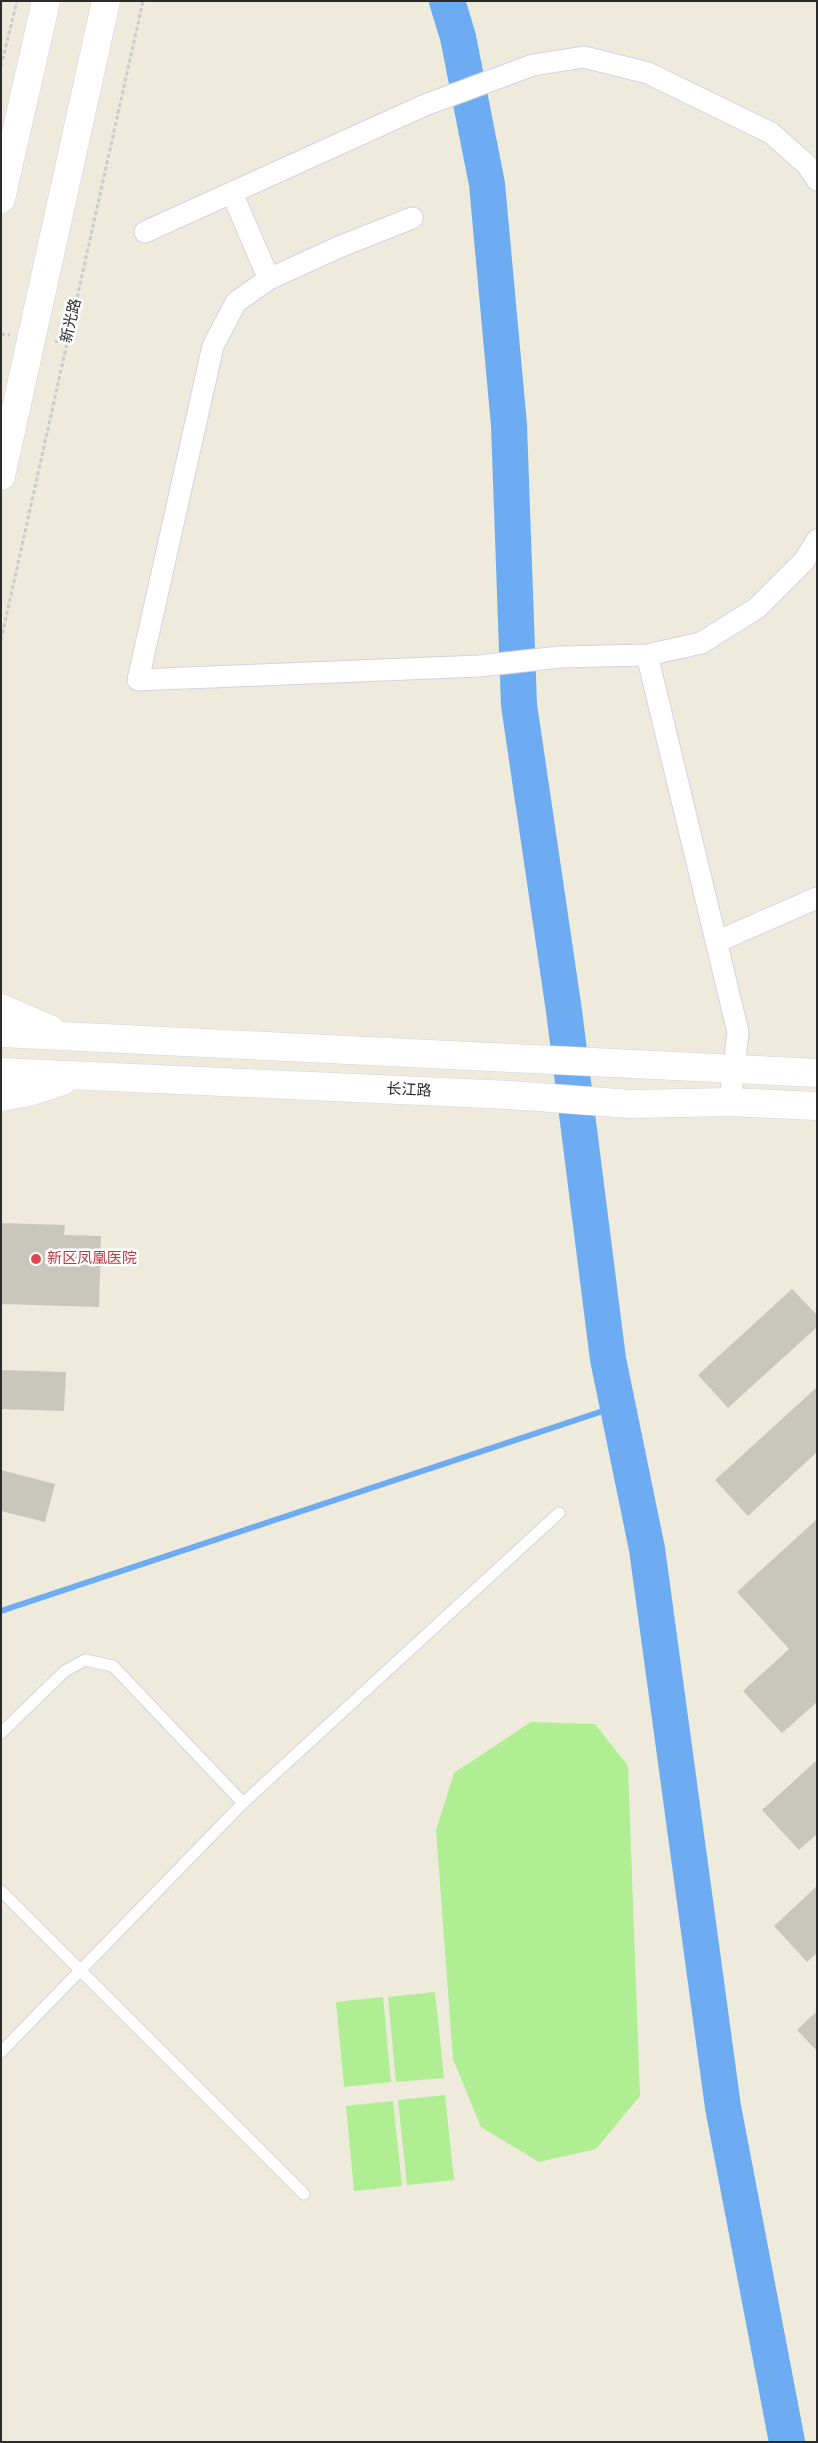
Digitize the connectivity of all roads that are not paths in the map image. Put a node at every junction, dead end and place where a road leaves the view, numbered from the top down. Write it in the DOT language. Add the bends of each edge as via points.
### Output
graph roads {
  1 [pos="46,1"];
  2 [pos="106,1"];
  3 [pos="817,180"];
  4 [pos="232,193"];
  5 [pos="1,199"];
  6 [pos="412,218"];
  7 [pos="145,232"];
  8 [pos="268,279"];
  9 [pos="1,476"];
  10 [pos="817,540"];
  11 [pos="647,655"];
  12 [pos="817,898"];
  13 [pos="716,942"];
  14 [pos="1,1008"];
  15 [pos="1,1034"];
  16 [pos="80,1038"];
  17 [pos="734,1069"];
  18 [pos="1,1072"];
  19 [pos="817,1073"];
  20 [pos="82,1075"];
  21 [pos="1,1096"];
  22 [pos="730,1102"];
  23 [pos="817,1106"];
  24 [pos="559,1513"];
  25 [pos="1,1733"];
  26 [pos="243,1803"];
  27 [pos="1,1891"];
  28 [pos="81,1970"];
  29 [pos="1,2052"];
  30 [pos="304,2194"];
  1 -- 5 [label="main road"];
  2 -- 9 [label="main road"];
  3 -- 4 [label="street" via="807,165 771,133 648,73 584,58 533,65 425,104"];
  4 -- 7 [label="street"];
  4 -- 8 [label="street"];
  6 -- 8 [label="street"];
  8 -- 11 [label="street" via="236,302 213,346 138,680 479,666 560,657"];
  10 -- 11 [label="street" via="804,561 758,608 700,643"];
  11 -- 13 [label="street"];
  12 -- 13 [label="street"];
  13 -- 17 [label="street" via="738,1032"];
  14 -- 16 [label="main road" via="40,1026"];
  15 -- 16 [label="main road"];
  16 -- 17 [label="main road"];
  17 -- 19 [label="main road"];
  17 -- 22 [label="street"];
  18 -- 20 [label="main road, 长江路"];
  20 -- 21 [label="main road" via="29,1092"];
  20 -- 22 [label="main road, 长江路" via="510,1095 631,1104"];
  22 -- 23 [label="main road, 长江路"];
  24 -- 26 [label="lane"];
  25 -- 26 [label="lane" via="65,1671 84,1660 113,1666"];
  26 -- 28 [label="lane"];
  27 -- 28 [label="lane"];
  28 -- 29 [label="lane"];
  28 -- 30 [label="lane"];
}
